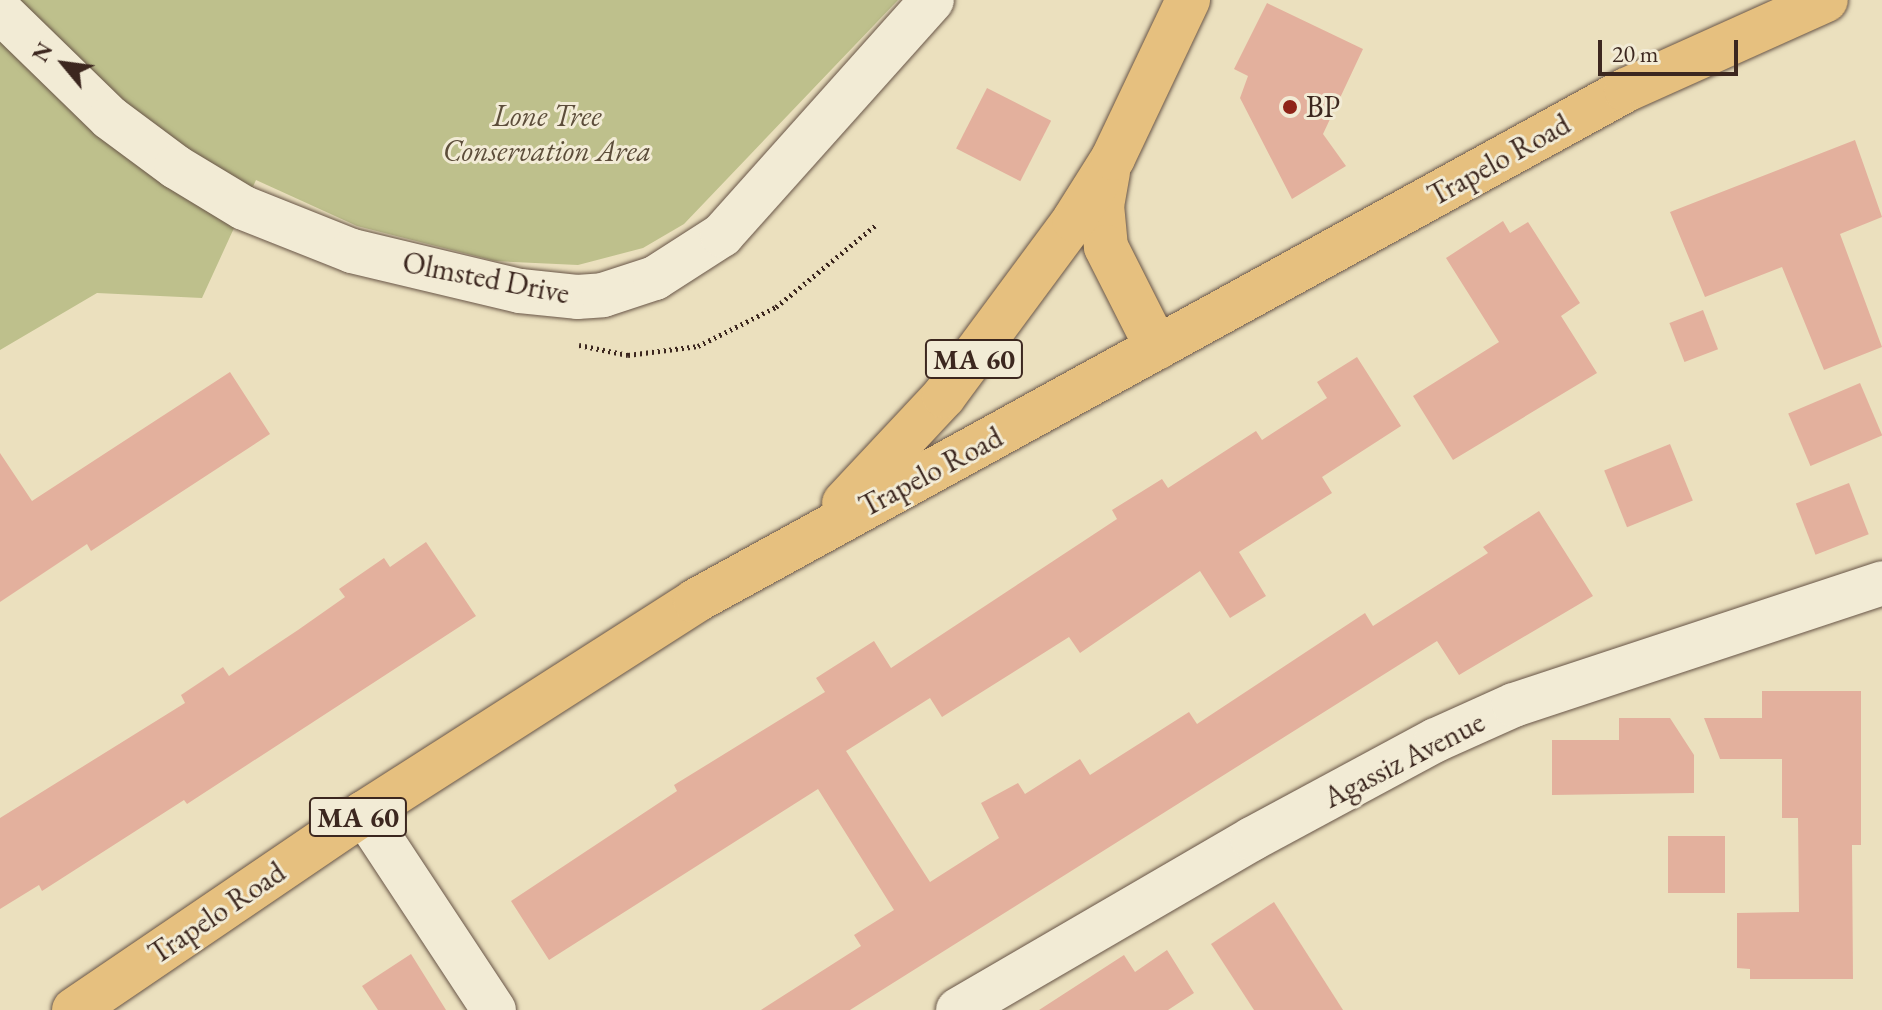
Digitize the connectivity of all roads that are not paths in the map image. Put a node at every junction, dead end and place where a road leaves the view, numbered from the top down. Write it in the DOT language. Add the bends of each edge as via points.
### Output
graph roads {
  1 [pos="932,0"];
  2 [pos="1188,0"];
  3 [pos="1826,0"];
  4 [pos="0,11"];
  5 [pos="1113,158"];
  6 [pos="1157,348"];
  7 [pos="807,538"];
  8 [pos="1882,583"];
  9 [pos="364,813"];
  10 [pos="74,1010"];
  11 [pos="494,1010"];
  12 [pos="958,1010"];
  1 -- 4 [label="street, Olmsted Drive" via="722,235 655,278 603,295 577,297 520,291 352,251 244,208 120,127"];
  2 -- 5 [label="main road, MA 60"];
  3 -- 6 [label="main road, Trapelo Road" via="1626,90"];
  5 -- 6 [label="main road, MA 60" via="1102,205 1106,247"];
  5 -- 7 [label="main road, MA 60" via="1051,254 944,396"];
  6 -- 7 [label="main road, Trapelo Road / MA 60"];
  7 -- 9 [label="main road, Trapelo Road / MA 60" via="659,624"];
  8 -- 12 [label="street, Agassiz Avenue" via="1514,705 1436,740 1252,839"];
  9 -- 10 [label="main road, Trapelo Road / MA 60"];
  9 -- 11 [label="street"];
}
